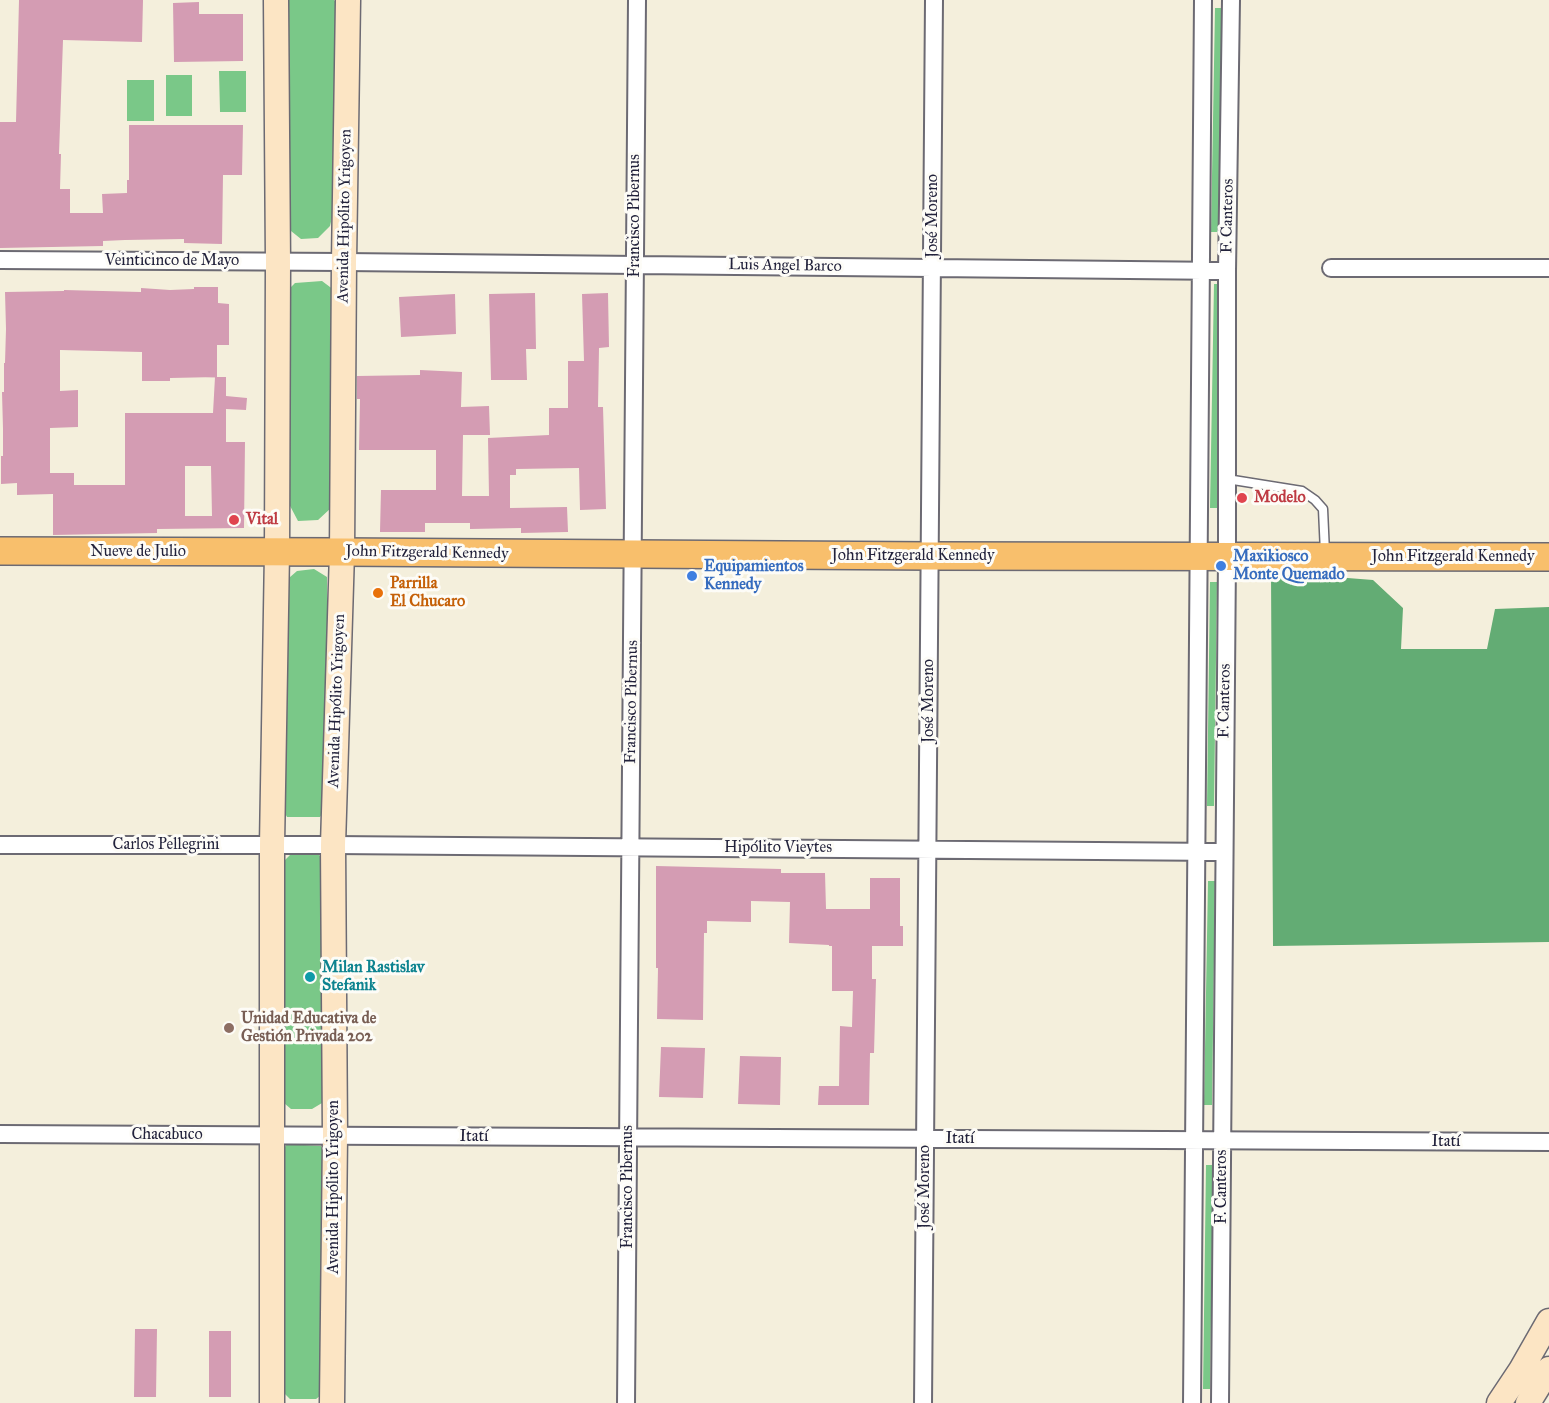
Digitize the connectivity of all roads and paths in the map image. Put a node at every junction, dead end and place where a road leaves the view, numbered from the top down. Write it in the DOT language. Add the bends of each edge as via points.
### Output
graph roads {
  1 [pos="276,0"];
  2 [pos="348,0"];
  3 [pos="637,0"];
  4 [pos="934,0"];
  5 [pos="1203,0"];
  6 [pos="1231,0"];
  7 [pos="0,260"];
  8 [pos="278,262"];
  9 [pos="344,262"];
  10 [pos="635,265"];
  11 [pos="932,268"];
  12 [pos="1331,268"];
  13 [pos="1549,268"];
  14 [pos="1201,271"];
  15 [pos="1227,271"];
  16 [pos="1227,479"];
  17 [pos="0,551"];
  18 [pos="277,552"];
  19 [pos="342,552"];
  20 [pos="633,555"];
  21 [pos="930,556"];
  22 [pos="1198,557"];
  23 [pos="1227,557"];
  24 [pos="1325,557"];
  25 [pos="1549,557"];
  26 [pos="0,845"];
  27 [pos="272,845"];
  28 [pos="333,845"];
  29 [pos="630,847"];
  30 [pos="927,849"];
  31 [pos="1196,851"];
  32 [pos="1223,852"];
  33 [pos="0,1134"];
  34 [pos="271,1136"];
  35 [pos="335,1136"];
  36 [pos="628,1137"];
  37 [pos="925,1139"];
  38 [pos="1194,1140"];
  39 [pos="1222,1140"];
  40 [pos="1549,1143"];
  41 [pos="1549,1321"];
  42 [pos="1549,1370"];
  43 [pos="272,1403"];
  44 [pos="332,1403"];
  45 [pos="626,1403"];
  46 [pos="923,1403"];
  47 [pos="1192,1403"];
  48 [pos="1220,1403"];
  49 [pos="1499,1403"];
  50 [pos="1527,1403"];
  1 -- 8 [label="main road"];
  2 -- 9 [label="main road, Avenida Hipólito Yrigoyen"];
  3 -- 10 [label="street, Francisco Pibernus"];
  4 -- 11 [label="street, José Moreno"];
  5 -- 14 [label="street, F. Canteros"];
  6 -- 15 [label="street, F. Canteros"];
  7 -- 8 [label="street, Veinticinco de Mayo"];
  8 -- 9 [label="street, Veinticinco de Mayo"];
  8 -- 18 [label="main road"];
  9 -- 10 [label="street, Luis Angel Barco"];
  9 -- 19 [label="main road, Avenida Hipólito Yrigoyen"];
  10 -- 11 [label="street, Luis Angel Barco"];
  10 -- 20 [label="street, Francisco Pibernus"];
  11 -- 14 [label="street, Luis Angel Barco"];
  11 -- 21 [label="street, José Moreno"];
  12 -- 13 [label="street"];
  14 -- 15 [label="street, Luis Angel Barco"];
  14 -- 22 [label="street, F. Canteros"];
  15 -- 16 [label="street, F. Canteros"];
  16 -- 23 [label="street, F. Canteros"];
  16 -- 24 [label="lane" via="1302,491 1315,500 1323,509"];
  17 -- 18 [label="main road, Nueve de Julio"];
  18 -- 19 [label="main road, John Fitzgerald Kennedy"];
  18 -- 27 [label="main road"];
  19 -- 20 [label="main road, John Fitzgerald Kennedy"];
  19 -- 28 [label="main road, Avenida Hipólito Yrigoyen"];
  20 -- 21 [label="main road, John Fitzgerald Kennedy"];
  20 -- 29 [label="street, Francisco Pibernus"];
  21 -- 22 [label="main road, John Fitzgerald Kennedy"];
  21 -- 30 [label="street, José Moreno"];
  22 -- 23 [label="main road, John Fitzgerald Kennedy"];
  22 -- 31 [label="street, F. Canteros"];
  23 -- 24 [label="main road, John Fitzgerald Kennedy"];
  23 -- 32 [label="street, F. Canteros"];
  24 -- 25 [label="main road, John Fitzgerald Kennedy"];
  26 -- 27 [label="street, Carlos Pellegrini"];
  27 -- 28 [label="street, Carlos Pellegrini"];
  27 -- 34 [label="main road"];
  28 -- 29 [label="street, Hipólito Vieytes"];
  28 -- 35 [label="main road, Avenida Hipólito Yrigoyen"];
  29 -- 30 [label="street, Hipólito Vieytes"];
  29 -- 36 [label="street, Francisco Pibernus"];
  30 -- 31 [label="street, Hipólito Vieytes"];
  30 -- 37 [label="street, José Moreno"];
  31 -- 32 [label="street, Hipólito Vieytes"];
  31 -- 38 [label="street, F. Canteros"];
  32 -- 39 [label="street, F. Canteros"];
  33 -- 34 [label="street, Chacabuco"];
  34 -- 35 [label="street, Chacabuco"];
  34 -- 43 [label="main road"];
  35 -- 36 [label="street, Itatí"];
  35 -- 44 [label="main road, Avenida Hipólito Yrigoyen"];
  36 -- 37 [label="street, Itatí"];
  36 -- 45 [label="street, Francisco Pibernus"];
  37 -- 38 [label="street, Itatí"];
  37 -- 46 [label="street, José Moreno"];
  38 -- 39 [label="street, Itatí"];
  38 -- 47 [label="street, F. Canteros"];
  39 -- 40 [label="street, Itatí"];
  39 -- 48 [label="street, F. Canteros"];
  41 -- 49 [label="main road"];
  42 -- 50 [label="main road"];
}
